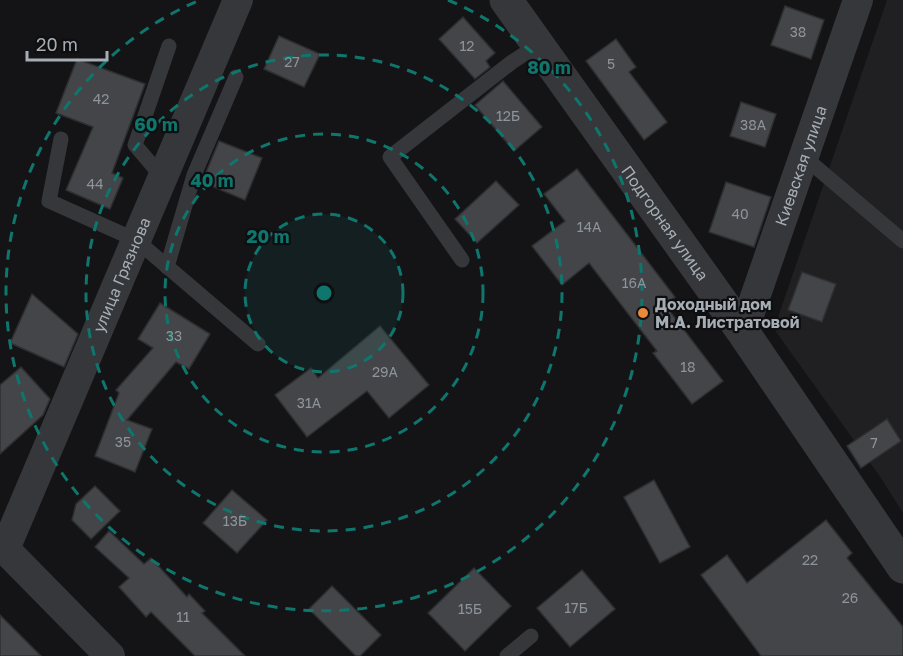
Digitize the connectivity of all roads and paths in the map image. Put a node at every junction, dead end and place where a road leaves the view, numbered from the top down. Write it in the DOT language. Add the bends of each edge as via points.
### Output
graph roads {
  1 [pos="238,0"];
  2 [pos="506,0"];
  3 [pos="858,0"];
  4 [pos="538,45"];
  5 [pos="169,46"];
  6 [pos="236,77"];
  7 [pos="61,139"];
  8 [pos="804,157"];
  9 [pos="163,178"];
  10 [pos="136,240"];
  11 [pos="903,241"];
  12 [pos="462,260"];
  13 [pos="167,267"];
  14 [pos="743,333"];
  15 [pos="258,344"];
  16 [pos="2,548"];
  17 [pos="903,567"];
  18 [pos="531,636"];
  19 [pos="110,656"];
  20 [pos="507,656"];
  1 -- 9 [label="street, улица Грязнова"];
  2 -- 4 [label="street, Подгорная улица"];
  3 -- 8 [label="street, Киевская улица"];
  4 -- 12 [label="lane" via="390,157"];
  4 -- 14 [label="street, Подгорная улица"];
  5 -- 9 [label="lane" via="135,145"];
  6 -- 13 [label="lane" via="194,175"];
  7 -- 10 [label="lane" via="49,201"];
  8 -- 11 [label="lane"];
  8 -- 14 [label="street, Киевская улица"];
  9 -- 10 [label="street, улица Грязнова"];
  10 -- 13 [label="lane"];
  10 -- 16 [label="street, улица Грязнова"];
  13 -- 15 [label="lane"];
  14 -- 17 [label="street, Подгорная улица"];
  16 -- 19 [label="street"];
  18 -- 20 [label="lane"];
}
